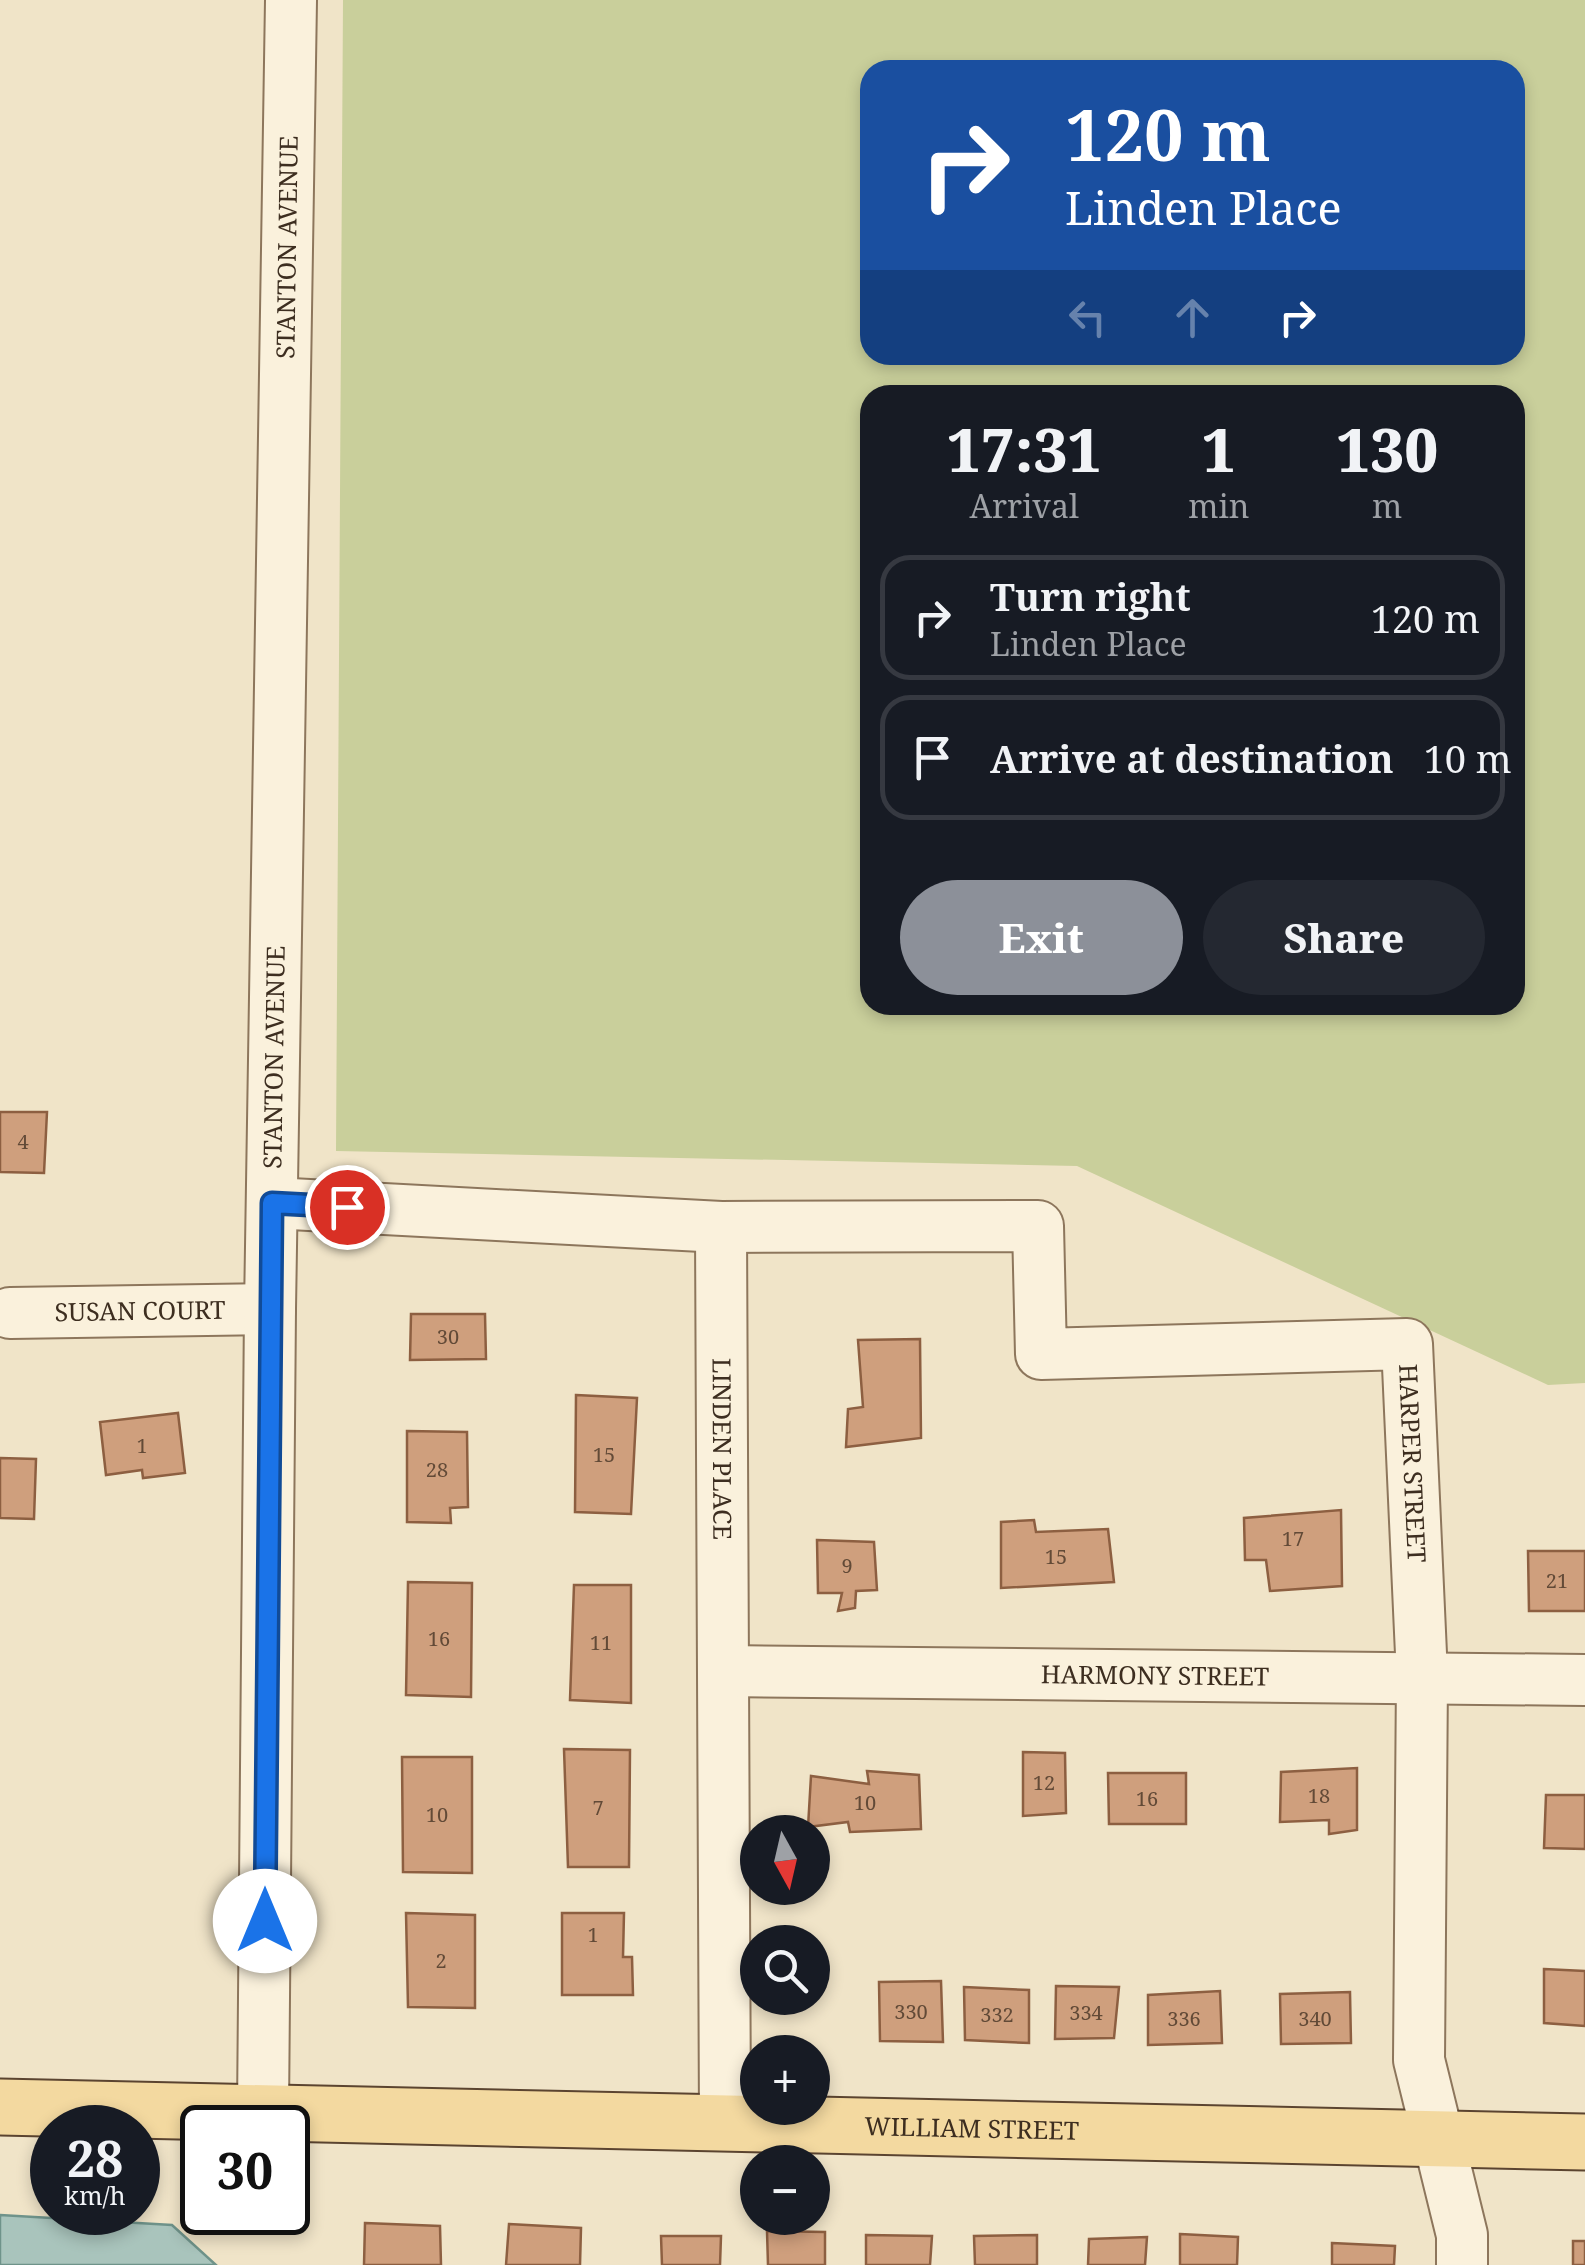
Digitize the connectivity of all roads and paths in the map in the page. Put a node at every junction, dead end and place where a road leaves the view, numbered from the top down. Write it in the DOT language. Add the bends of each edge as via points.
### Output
graph roads {
  1 [pos="292,0"];
  2 [pos="272,1203"];
  3 [pos="721,1226"];
  4 [pos="270,1309"];
  5 [pos="10,1313"];
  6 [pos="725,1670"];
  7 [pos="1422,1676"];
  8 [pos="1585,1680"];
  9 [pos="263,2105"];
  10 [pos="0,2106"];
  11 [pos="180,2110"];
  12 [pos="310,2113"];
  13 [pos="725,2121"];
  14 [pos="1436,2136"];
  15 [pos="1585,2142"];
  16 [pos="1462,2265"];
  1 -- 2 [label="street, STANTON AVENUE"];
  2 -- 3 [label="street"];
  2 -- 4 [label="street, STANTON AVENUE"];
  3 -- 6 [label="street, LINDEN PLACE"];
  3 -- 7 [label="street, HARPER STREET" via="1038,1226 1042,1354 1407,1344"];
  4 -- 5 [label="street, SUSAN COURT"];
  4 -- 9 [label="street, STANTON AVENUE"];
  6 -- 7 [label="street, HARMONY STREET"];
  6 -- 13 [label="street, LINDEN PLACE"];
  7 -- 8 [label="street, HARMONY STREET"];
  7 -- 14 [label="street, HARPER STREET" via="1420,2060"];
  10 -- 11 [label="main road, WILLIAM STREET"];
  12 -- 13 [label="main road, WILLIAM STREET"];
  13 -- 14 [label="main road, WILLIAM STREET"];
  14 -- 15 [label="main road, WILLIAM STREET"];
  14 -- 16 [label="street, HARPER STREET" via="1462,2235"];
}
